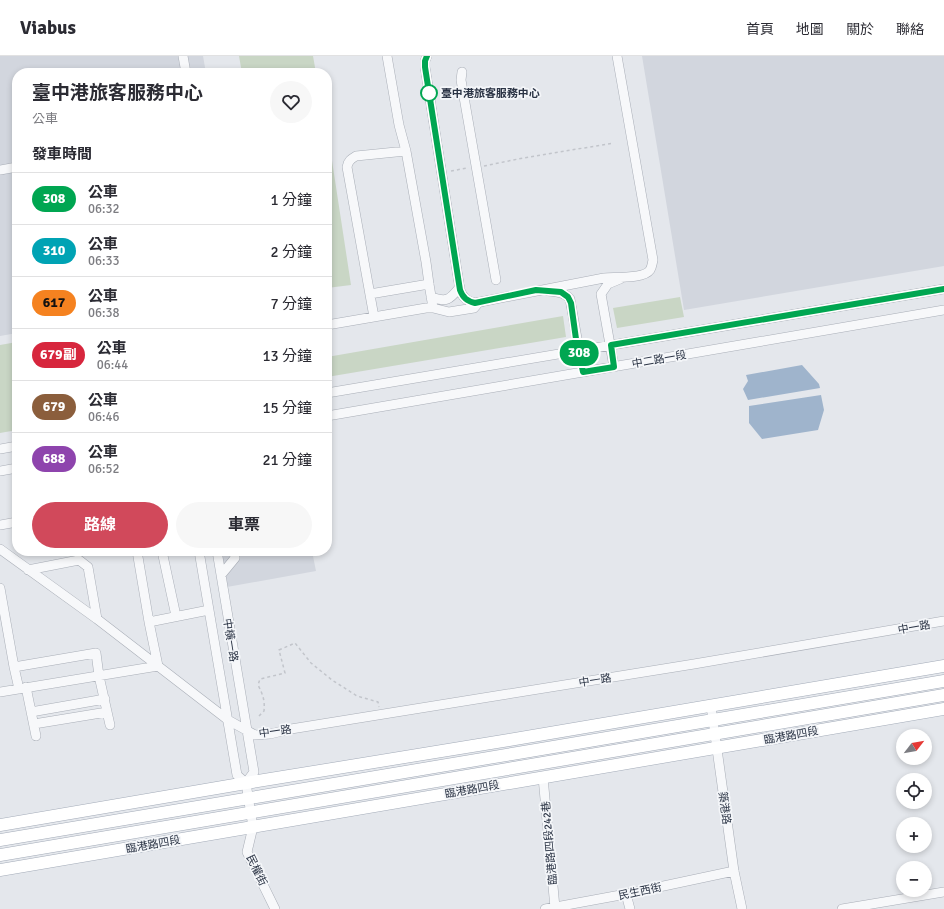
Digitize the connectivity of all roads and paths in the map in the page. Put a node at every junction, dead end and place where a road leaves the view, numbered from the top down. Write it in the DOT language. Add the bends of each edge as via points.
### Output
graph roads {
  1 [pos="183,56"];
  2 [pos="387,56"];
  3 [pos="427,56"];
  4 [pos="617,56"];
  5 [pos="185,68"];
  6 [pos="462,72"];
  7 [pos="614,143"];
  8 [pos="406,151"];
  9 [pos="476,167"];
  10 [pos="12,168"];
  11 [pos="0,170"];
  12 [pos="442,172"];
  13 [pos="625,277"];
  14 [pos="496,280"];
  15 [pos="429,284"];
  16 [pos="460,287"];
  17 [pos="944,289"];
  18 [pos="536,290"];
  19 [pos="370,294"];
  20 [pos="431,297"];
  21 [pos="479,302"];
  22 [pos="433,308"];
  23 [pos="944,310"];
  24 [pos="374,317"];
  25 [pos="332,324"];
  26 [pos="611,345"];
  27 [pos="579,350"];
  28 [pos="614,367"];
  29 [pos="583,372"];
  30 [pos="332,392"];
  31 [pos="332,415"];
  32 [pos="12,447"];
  33 [pos="0,449"];
  34 [pos="12,469"];
  35 [pos="0,471"];
  36 [pos="12,523"];
  37 [pos="0,525"];
  38 [pos="0,549"];
  39 [pos="138,556"];
  40 [pos="163,556"];
  41 [pos="200,556"];
  42 [pos="218,556"];
  43 [pos="235,556"];
  44 [pos="28,570"];
  45 [pos="220,575"];
  46 [pos="0,588"];
  47 [pos="209,610"];
  48 [pos="176,616"];
  49 [pos="97,619"];
  50 [pos="149,622"];
  51 [pos="944,622"];
  52 [pos="158,666"];
  53 [pos="944,666"];
  54 [pos="14,667"];
  55 [pos="99,676"];
  56 [pos="944,681"];
  57 [pos="22,688"];
  58 [pos="0,692"];
  59 [pos="944,695"];
  60 [pos="105,699"];
  61 [pos="711,706"];
  62 [pos="944,709"];
  63 [pos="31,712"];
  64 [pos="108,712"];
  65 [pos="381,714"];
  66 [pos="259,716"];
  67 [pos="228,720"];
  68 [pos="713,720"];
  69 [pos="34,724"];
  70 [pos="110,725"];
  71 [pos="246,730"];
  72 [pos="715,734"];
  73 [pos="36,736"];
  74 [pos="717,748"];
  75 [pos="543,777"];
  76 [pos="246,783"];
  77 [pos="248,798"];
  78 [pos="250,812"];
  79 [pos="0,825"];
  80 [pos="253,827"];
  81 [pos="0,840"];
  82 [pos="0,855"];
  83 [pos="0,870"];
  84 [pos="734,871"];
  85 [pos="944,892"];
  86 [pos="626,894"];
  87 [pos="551,908"];
  88 [pos="276,909"];
  89 [pos="630,909"];
  90 [pos="742,909"];
  91 [pos="842,909"];
  1 -- 5 [label="street"];
  2 -- 8 [label="street"];
  3 -- 12 [label="street" via="425,67"];
  4 -- 13 [label="street" via="653,260 647,273"];
  6 -- 9 [label="street" via="461,80"];
  7 -- 9 [label="path"];
  8 -- 15 [label="street"];
  8 -- 19 [label="street" via="356,156 348,164"];
  9 -- 12 [label="path"];
  9 -- 14 [label="street"];
  10 -- 11 [label="street"];
  12 -- 16 [label="street"];
  13 -- 18 [label="street" via="604,278"];
  13 -- 26 [label="street" via="608,284 601,294"];
  15 -- 19 [label="street"];
  15 -- 20 [label="street"];
  16 -- 20 [label="street" via="450,298 441,300"];
  16 -- 21 [label="street" via="467,300"];
  17 -- 26 [label="street, 中二路一段"];
  18 -- 21 [label="street"];
  18 -- 27 [label="street" via="561,292 568,297"];
  19 -- 24 [label="street"];
  20 -- 22 [label="street"];
  21 -- 22 [label="street" via="474,308 449,312"];
  22 -- 24 [label="street"];
  23 -- 28 [label="street, 中二路一段"];
  24 -- 25 [label="street"];
  26 -- 27 [label="street, 中二路一段"];
  26 -- 28 [label="street"];
  27 -- 29 [label="street"];
  27 -- 30 [label="street, 中二路一段"];
  28 -- 29 [label="street, 中二路一段"];
  29 -- 31 [label="street, 中二路一段"];
  32 -- 33 [label="street"];
  34 -- 35 [label="street"];
  36 -- 37 [label="street"];
  38 -- 44 [label="street, 中一路"];
  39 -- 50 [label="street"];
  40 -- 48 [label="street"];
  41 -- 47 [label="street, 中橫一路"];
  42 -- 45 [label="street, 中橫一路"];
  43 -- 45 [label="street"];
  44 -- 49 [label="street, 中一路"];
  44 -- 49 [label="street" via="79,560 88,567"];
  45 -- 71 [label="street, 中橫一路"];
  46 -- 54 [label="street"];
  47 -- 48 [label="street"];
  47 -- 67 [label="street, 中橫一路"];
  48 -- 50 [label="street"];
  49 -- 52 [label="street, 中一路"];
  50 -- 52 [label="street"];
  51 -- 65 [label="street, 中一路"];
  52 -- 55 [label="street"];
  52 -- 67 [label="street, 中一路"];
  53 -- 61 [label="main road"];
  54 -- 55 [label="street" via="96,653"];
  54 -- 57 [label="street"];
  55 -- 57 [label="street"];
  55 -- 60 [label="street"];
  56 -- 68 [label="main road"];
  57 -- 58 [label="street"];
  57 -- 63 [label="street"];
  59 -- 72 [label="main road, 臨港路四段"];
  60 -- 63 [label="street"];
  60 -- 64 [label="street"];
  61 -- 68 [label="street, 築港路"];
  61 -- 76 [label="main road"];
  62 -- 74 [label="main road, 臨港路四段"];
  63 -- 69 [label="street"];
  64 -- 69 [label="street"];
  64 -- 70 [label="street"];
  65 -- 66 [label="path" via="378,702 357,696 332,680 311,663 295,643 279,650 285,673 260,679 258,685 265,702 264,711"];
  65 -- 71 [label="street, 中一路" via="270,734 256,735"];
  67 -- 71 [label="street, 中一路"];
  67 -- 76 [label="street, 中橫一路" via="237,775"];
  68 -- 72 [label="street, 築港路"];
  68 -- 77 [label="main road"];
  69 -- 73 [label="street"];
  71 -- 76 [label="street, 中橫一路" via="254,772"];
  72 -- 74 [label="street, 築港路"];
  72 -- 78 [label="main road, 臨港路四段"];
  74 -- 75 [label="main road, 臨港路四段"];
  74 -- 84 [label="street, 築港路"];
  75 -- 80 [label="main road, 臨港路四段"];
  75 -- 87 [label="street, 臨港路四段242巷"];
  76 -- 77 [label="street, 民權街"];
  76 -- 79 [label="main road"];
  77 -- 78 [label="street, 民權街"];
  77 -- 81 [label="main road"];
  78 -- 80 [label="street, 民權街"];
  78 -- 82 [label="main road, 臨港路四段"];
  80 -- 83 [label="main road, 臨港路四段"];
  80 -- 88 [label="street, 民權街" via="247,852"];
  84 -- 86 [label="street, 民生西街"];
  84 -- 90 [label="street, 築港路"];
  85 -- 91 [label="street"];
  86 -- 87 [label="street, 民生西街"];
  86 -- 89 [label="street"];
}
